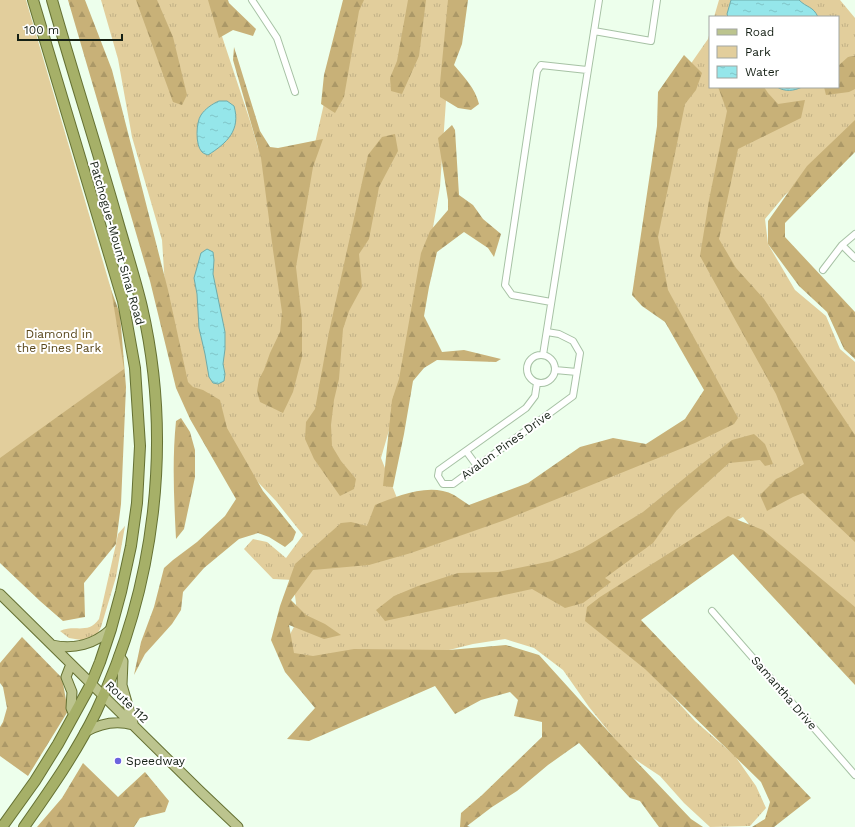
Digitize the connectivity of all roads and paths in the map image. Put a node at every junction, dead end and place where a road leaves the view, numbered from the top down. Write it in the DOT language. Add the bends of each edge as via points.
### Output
graph roads {
  1 [pos="33,0"];
  2 [pos="52,0"];
  3 [pos="252,0"];
  4 [pos="599,0"];
  5 [pos="657,0"];
  6 [pos="594,31"];
  7 [pos="587,70"];
  8 [pos="295,92"];
  9 [pos="855,234"];
  10 [pos="842,245"];
  11 [pos="855,258"];
  12 [pos="823,270"];
  13 [pos="551,302"];
  14 [pos="547,332"];
  15 [pos="543,355"];
  16 [pos="554,370"];
  17 [pos="577,372"];
  18 [pos="537,383"];
  19 [pos="156,407"];
  20 [pos="138,409"];
  21 [pos="466,451"];
  22 [pos="477,466"];
  23 [pos="0,594"];
  24 [pos="712,611"];
  25 [pos="111,629"];
  26 [pos="52,645"];
  27 [pos="120,656"];
  28 [pos="71,664"];
  29 [pos="91,684"];
  30 [pos="103,695"];
  31 [pos="74,715"];
  32 [pos="133,725"];
  33 [pos="86,732"];
  34 [pos="855,775"];
  35 [pos="2,827"];
  36 [pos="24,827"];
  37 [pos="238,827"];
  1 -- 20 [label="highway, Patchogue-Mount Sinai Road" via="122,301 134,361"];
  2 -- 19 [label="highway, Patchogue-Mount Sinai Road" via="142,307 154,376"];
  3 -- 8 [label="street" via="277,38"];
  4 -- 6 [label="street"];
  5 -- 6 [label="street" via="651,41"];
  6 -- 7 [label="street"];
  7 -- 13 [label="street"];
  7 -- 13 [label="street" via="540,65 537,71 505,285 512,295"];
  9 -- 10 [label="street"];
  10 -- 11 [label="street"];
  10 -- 12 [label="street"];
  13 -- 14 [label="street"];
  14 -- 15 [label="street"];
  14 -- 17 [label="street, Avalon Pines Drive" via="573,340 580,353"];
  15 -- 16 [label="street" via="553,363"];
  15 -- 18 [label="street" via="534,356 527,366 529,377"];
  16 -- 17 [label="street"];
  16 -- 18 [label="street" via="548,381"];
  17 -- 22 [label="street, Avalon Pines Drive" via="573,396"];
  18 -- 21 [label="street, Avalon Pines Drive" via="535,396 526,408"];
  19 -- 20 [label="highway"];
  19 -- 27 [label="highway, Patchogue-Mount Sinai Road" via="155,485 144,574"];
  20 -- 25 [label="highway, Patchogue-Mount Sinai Road" via="140,446 137,503 129,554"];
  21 -- 22 [label="street"];
  21 -- 22 [label="street, Avalon Pines Drive" via="439,470 438,476 444,484 453,484"];
  23 -- 26 [label="main road, Route 112"];
  24 -- 34 [label="street, Samantha Drive"];
  25 -- 26 [label="main road" via="84,645"];
  25 -- 29 [label="highway, Patchogue-Mount Sinai Road"];
  26 -- 28 [label="main road, Route 112"];
  27 -- 30 [label="highway, Patchogue-Mount Sinai Road"];
  27 -- 32 [label="main road" via="123,661 122,684"];
  28 -- 29 [label="main road, Route 112"];
  28 -- 31 [label="main road" via="66,677 72,692 71,708"];
  29 -- 30 [label="main road, Route 112"];
  29 -- 31 [label="highway, Patchogue-Mount Sinai Road"];
  30 -- 32 [label="main road, Route 112"];
  30 -- 33 [label="highway, Patchogue-Mount Sinai Road"];
  31 -- 35 [label="highway, Patchogue-Mount Sinai Road" via="39,774"];
  32 -- 33 [label="main road" via="121,722 108,723"];
  32 -- 37 [label="main road, Route 112"];
  33 -- 36 [label="highway, Patchogue-Mount Sinai Road"];
}
